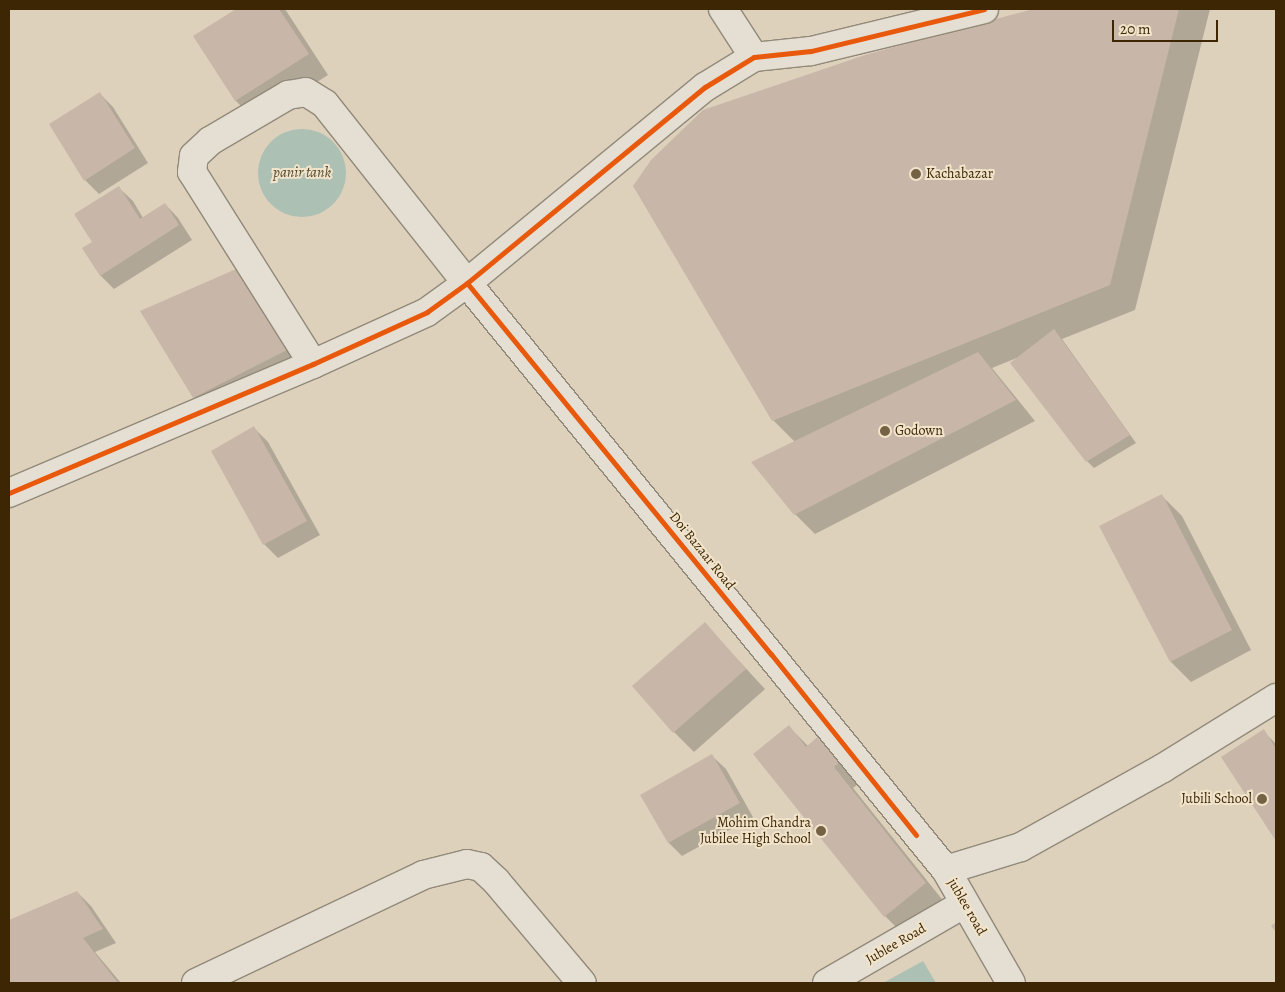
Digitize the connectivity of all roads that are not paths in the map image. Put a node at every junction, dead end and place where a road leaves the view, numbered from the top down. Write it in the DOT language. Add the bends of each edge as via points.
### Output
graph roads {
  1 [pos="723,9"];
  2 [pos="984,9"];
  3 [pos="754,58"];
  4 [pos="468,283"];
  5 [pos="313,364"];
  6 [pos="9,493"];
  7 [pos="1276,698"];
  8 [pos="916,835"];
  9 [pos="946,870"];
  10 [pos="964,904"];
  11 [pos="196,983"];
  12 [pos="582,983"];
  13 [pos="827,983"];
  14 [pos="1011,983"];
  1 -- 3 [label="street"];
  2 -- 3 [label="street" via="811,51"];
  3 -- 4 [label="street" via="705,87"];
  4 -- 5 [label="street" via="426,312"];
  4 -- 5 [label="street, Doi Bazaar Road" via="325,104 306,92 288,95 210,141 194,156 192,172"];
  4 -- 8 [label="street, Doi Bazaar Road"];
  5 -- 6 [label="street"];
  7 -- 9 [label="street" via="1163,768 1021,847"];
  8 -- 9 [label="street, jublee road"];
  9 -- 10 [label="street, jublee road"];
  10 -- 13 [label="street, Jublee Road"];
  10 -- 14 [label="street, jublee road"];
  11 -- 12 [label="street" via="423,875 467,864 481,868 496,881"];
}
